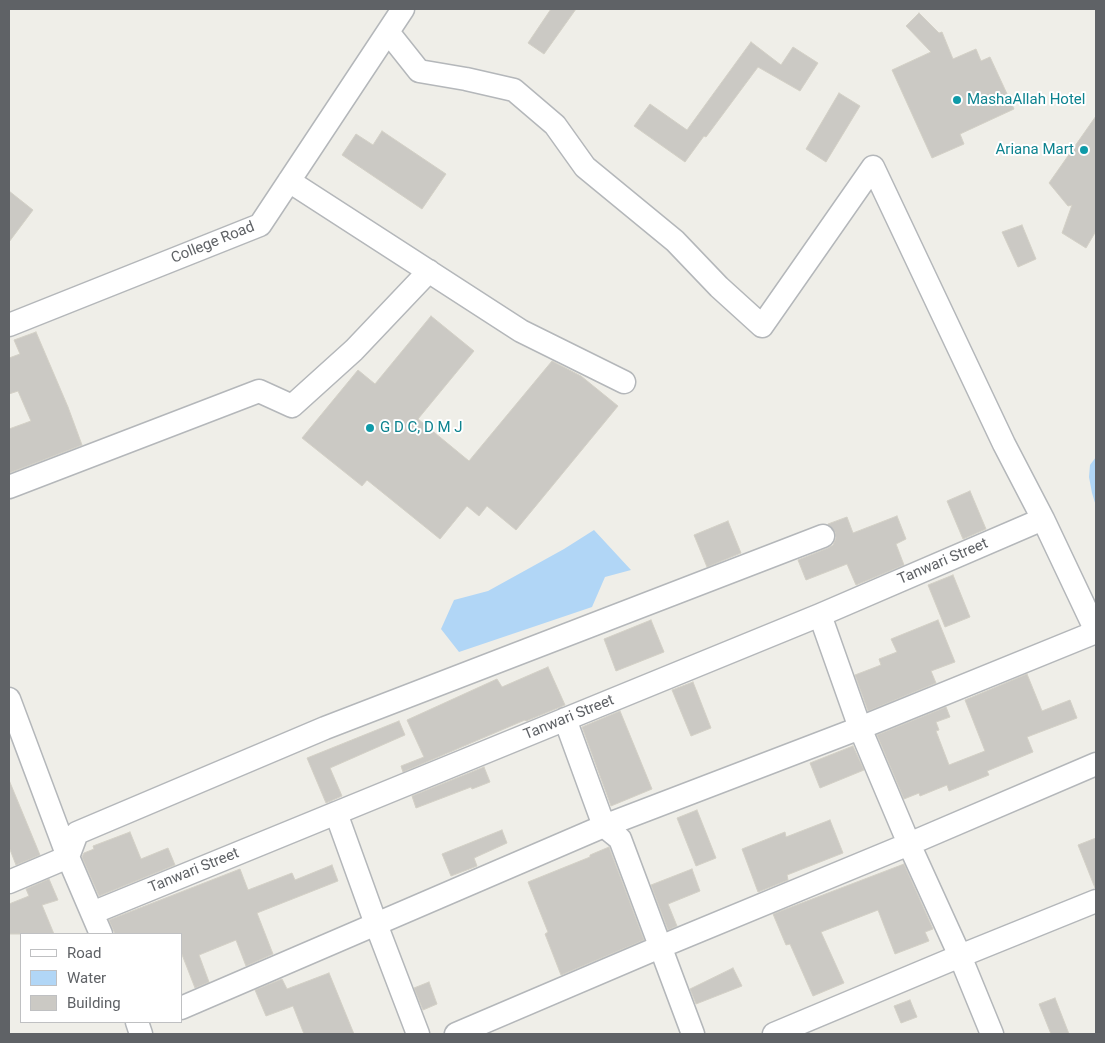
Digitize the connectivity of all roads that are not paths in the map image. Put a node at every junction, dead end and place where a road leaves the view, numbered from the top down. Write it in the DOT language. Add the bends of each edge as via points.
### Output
graph roads {
  1 [pos="403,9"];
  2 [pos="388,32"];
  3 [pos="289,181"];
  4 [pos="429,271"];
  5 [pos="9,325"];
  6 [pos="624,382"];
  7 [pos="9,487"];
  8 [pos="1043,519"];
  9 [pos="823,536"];
  10 [pos="820,616"];
  11 [pos="1096,632"];
  12 [pos="9,699"];
  13 [pos="564,719"];
  14 [pos="860,728"];
  15 [pos="1096,764"];
  16 [pos="336,813"];
  17 [pos="604,826"];
  18 [pos="909,844"];
  19 [pos="68,857"];
  20 [pos="9,882"];
  21 [pos="1096,901"];
  22 [pos="92,913"];
  23 [pos="376,924"];
  24 [pos="101,933"];
  25 [pos="660,947"];
  26 [pos="960,956"];
  27 [pos="182,1008"];
  28 [pos="418,1034"];
  29 [pos="456,1034"];
  30 [pos="693,1034"];
  31 [pos="774,1034"];
  32 [pos="992,1034"];
  1 -- 2 [label="street, College Road"];
  2 -- 3 [label="street, College Road"];
  2 -- 8 [label="street" via="419,71 514,90 555,125 585,167 676,240 719,287 762,326 873,167 1004,444"];
  3 -- 4 [label="street"];
  3 -- 5 [label="street, College Road" via="260,224"];
  4 -- 6 [label="street" via="521,331"];
  4 -- 7 [label="street" via="354,350 292,406 259,391"];
  8 -- 10 [label="street, Tanwari Street"];
  8 -- 11 [label="street"];
  9 -- 19 [label="street" via="325,728 77,833"];
  10 -- 13 [label="street, Tanwari Street"];
  10 -- 14 [label="street"];
  11 -- 14 [label="street"];
  12 -- 19 [label="street"];
  13 -- 16 [label="street, Tanwari Street"];
  13 -- 17 [label="street"];
  14 -- 17 [label="street"];
  14 -- 18 [label="street"];
  15 -- 18 [label="street"];
  16 -- 22 [label="street, Tanwari Street"];
  16 -- 23 [label="street"];
  17 -- 23 [label="street"];
  17 -- 25 [label="street" via="620,839"];
  18 -- 25 [label="street"];
  18 -- 26 [label="street"];
  19 -- 20 [label="street"];
  19 -- 22 [label="street"];
  21 -- 26 [label="street"];
  22 -- 24 [label="street"];
  23 -- 27 [label="street"];
  23 -- 28 [label="street"];
  25 -- 29 [label="street"];
  25 -- 30 [label="street"];
  26 -- 31 [label="street"];
  26 -- 32 [label="street"];
}
